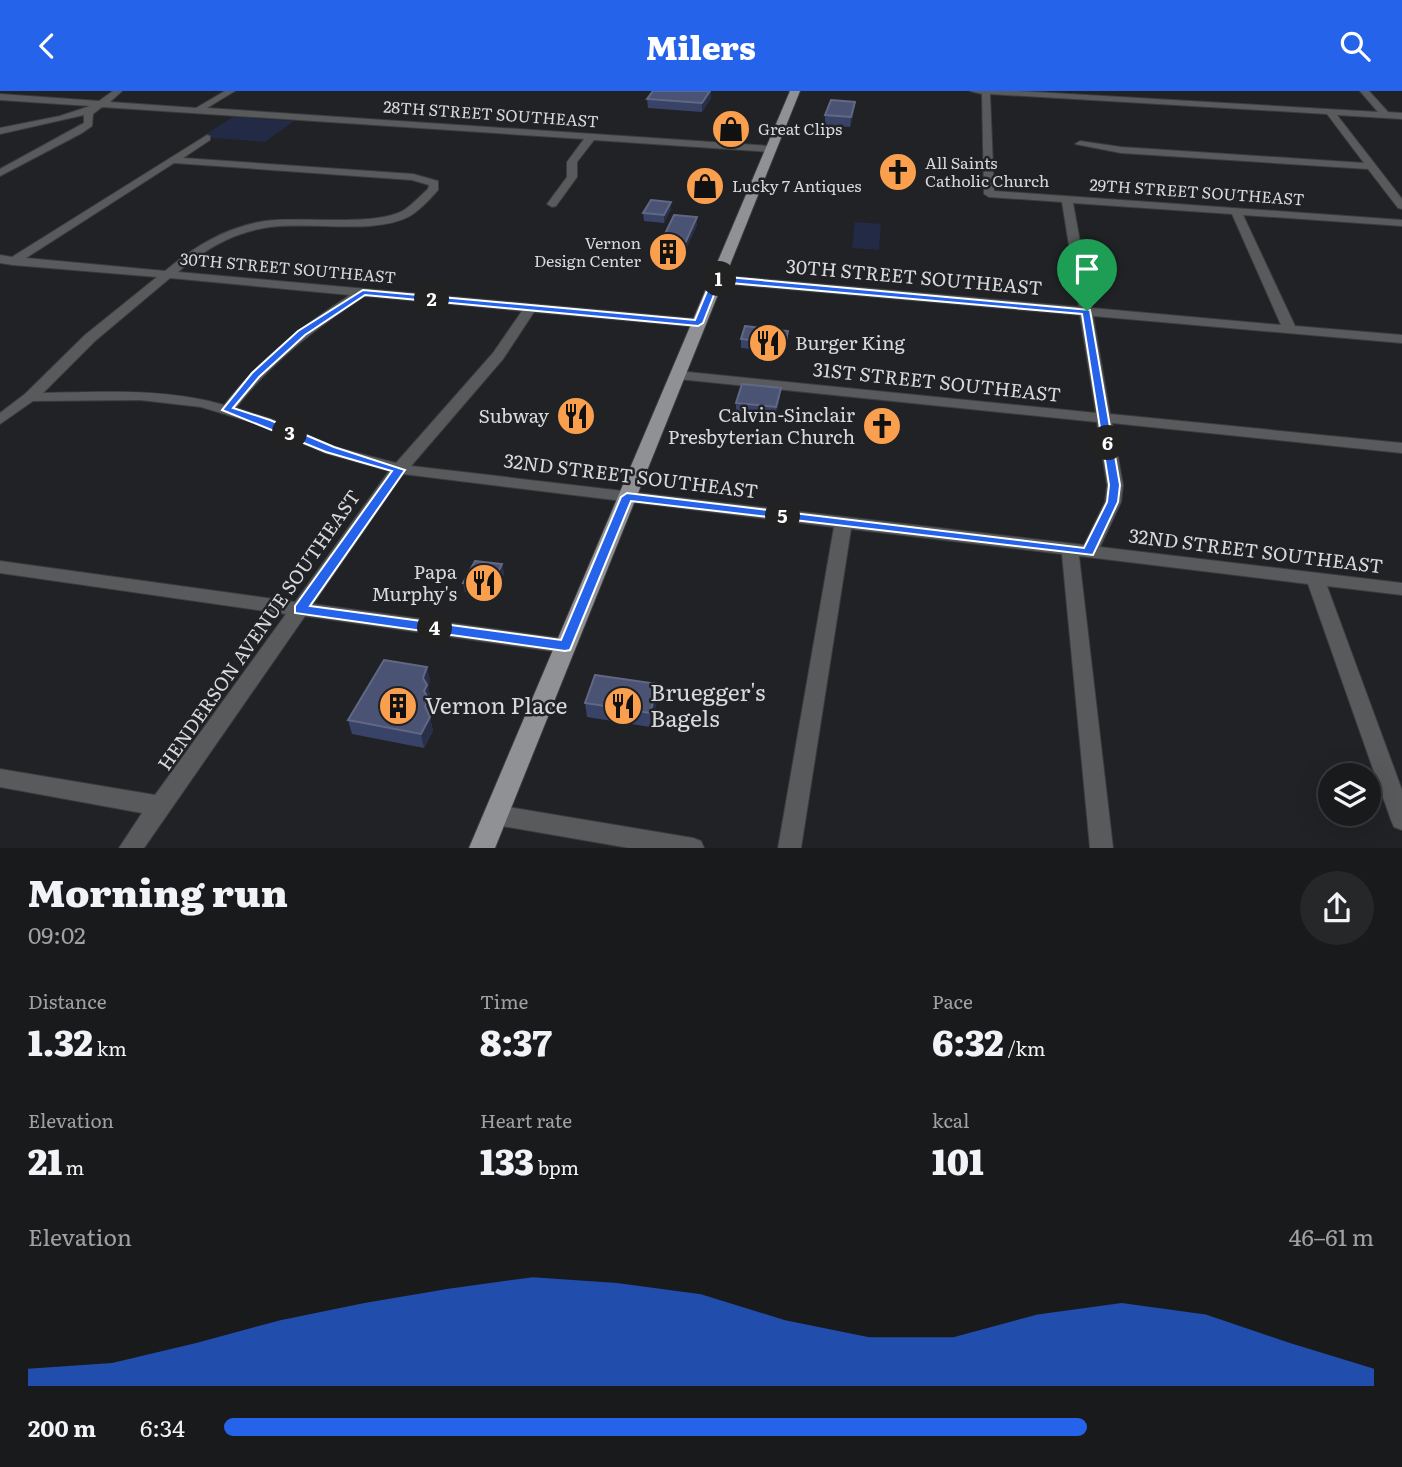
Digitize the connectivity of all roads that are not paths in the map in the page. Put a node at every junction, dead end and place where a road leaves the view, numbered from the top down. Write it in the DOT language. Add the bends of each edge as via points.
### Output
graph roads {
  1 [pos="118,91"];
  2 [pos="231,91"];
  3 [pos="795,91"];
  4 [pos="974,91"];
  5 [pos="1364,91"];
  6 [pos="986,92"];
  7 [pos="1142,96"];
  8 [pos="0,97"];
  9 [pos="100,104"];
  10 [pos="198,110"];
  11 [pos="1329,111"];
  12 [pos="1385,115"];
  13 [pos="1402,116"];
  14 [pos="0,131"];
  15 [pos="591,137"];
  16 [pos="208,138"];
  17 [pos="1080,144"];
  18 [pos="771,149"];
  19 [pos="173,160"];
  20 [pos="1371,166"];
  21 [pos="0,173"];
  22 [pos="1067,198"];
  23 [pos="552,204"];
  24 [pos="1402,206"];
  25 [pos="1235,211"];
  26 [pos="1402,223"];
  27 [pos="7,260"];
  28 [pos="168,275"];
  29 [pos="716,279"];
  30 [pos="363,292"];
  31 [pos="530,308"];
  32 [pos="1087,311"];
  33 [pos="698,323"];
  34 [pos="1290,329"];
  35 [pos="1402,339"];
  36 [pos="678,375"];
  37 [pos="30,397"];
  38 [pos="227,410"];
  39 [pos="1104,418"];
  40 [pos="0,420"];
  41 [pos="1402,448"];
  42 [pos="399,470"];
  43 [pos="627,497"];
  44 [pos="842,523"];
  45 [pos="1079,551"];
  46 [pos="0,567"];
  47 [pos="1315,579"];
  48 [pos="1402,589"];
  49 [pos="300,610"];
  50 [pos="565,646"];
  51 [pos="0,778"];
  52 [pos="160,806"];
  53 [pos="496,815"];
  54 [pos="1402,820"];
  55 [pos="130,848"];
  56 [pos="482,848"];
  57 [pos="693,848"];
  58 [pos="789,848"];
  59 [pos="1102,848"];
  1 -- 9 [label="street"];
  2 -- 10 [label="street"];
  3 -- 18 [label="main road"];
  4 -- 6 [label="street"];
  5 -- 12 [label="street"];
  6 -- 7 [label="street"];
  6 -- 22 [label="street, 29TH STREET SOUTHEAST" via="989,194"];
  7 -- 11 [label="street"];
  8 -- 9 [label="street, 28TH STREET SOUTHEAST"];
  9 -- 10 [label="street, 28TH STREET SOUTHEAST"];
  9 -- 14 [label="street"];
  9 -- 21 [label="street" via="88,113 89,124 79,131"];
  10 -- 15 [label="street, 28TH STREET SOUTHEAST"];
  11 -- 12 [label="street"];
  11 -- 20 [label="street"];
  12 -- 13 [label="street"];
  15 -- 18 [label="street, 28TH STREET SOUTHEAST"];
  15 -- 23 [label="street" via="572,162 572,177"];
  16 -- 19 [label="street"];
  17 -- 20 [label="street"];
  18 -- 29 [label="main road"];
  19 -- 27 [label="street"];
  19 -- 28 [label="street" via="413,177 434,183 433,190 396,217 250,227 206,245"];
  20 -- 24 [label="street"];
  22 -- 25 [label="street, 29TH STREET SOUTHEAST"];
  22 -- 32 [label="street"];
  25 -- 26 [label="street, 29TH STREET SOUTHEAST"];
  25 -- 34 [label="street"];
  27 -- 28 [label="street, 30TH STREET SOUTHEAST"];
  28 -- 30 [label="street, 30TH STREET SOUTHEAST"];
  28 -- 37 [label="street" via="90,338"];
  29 -- 32 [label="street, 30TH STREET SOUTHEAST"];
  29 -- 33 [label="main road"];
  30 -- 31 [label="street, 30TH STREET SOUTHEAST"];
  30 -- 38 [label="street" via="301,333"];
  31 -- 33 [label="street, 30TH STREET SOUTHEAST"];
  31 -- 42 [label="street, HENDERSON AVENUE SOUTHEAST" via="498,356"];
  32 -- 34 [label="street, 30TH STREET SOUTHEAST"];
  32 -- 39 [label="street"];
  33 -- 36 [label="main road"];
  34 -- 35 [label="street, 30TH STREET SOUTHEAST"];
  36 -- 39 [label="street, 31ST STREET SOUTHEAST"];
  36 -- 43 [label="main road"];
  37 -- 38 [label="street, 32ND STREET SOUTHEAST" via="140,396"];
  37 -- 40 [label="street"];
  38 -- 42 [label="street, 32ND STREET SOUTHEAST" via="330,450"];
  39 -- 41 [label="street, 31ST STREET SOUTHEAST"];
  39 -- 45 [label="street" via="1115,485 1112,502"];
  42 -- 43 [label="street, 32ND STREET SOUTHEAST"];
  42 -- 49 [label="street, HENDERSON AVENUE SOUTHEAST"];
  43 -- 44 [label="street, 32ND STREET SOUTHEAST"];
  43 -- 50 [label="main road"];
  44 -- 45 [label="street, 32ND STREET SOUTHEAST"];
  44 -- 58 [label="street"];
  45 -- 47 [label="street, 32ND STREET SOUTHEAST"];
  45 -- 59 [label="street"];
  46 -- 49 [label="street"];
  47 -- 48 [label="street, 32ND STREET SOUTHEAST"];
  47 -- 54 [label="street"];
  49 -- 50 [label="street"];
  49 -- 52 [label="street, HENDERSON AVENUE SOUTHEAST"];
  50 -- 53 [label="main road"];
  51 -- 52 [label="street"];
  52 -- 55 [label="street, HENDERSON AVENUE SOUTHEAST"];
  53 -- 56 [label="main road"];
  53 -- 57 [label="street"];
}
